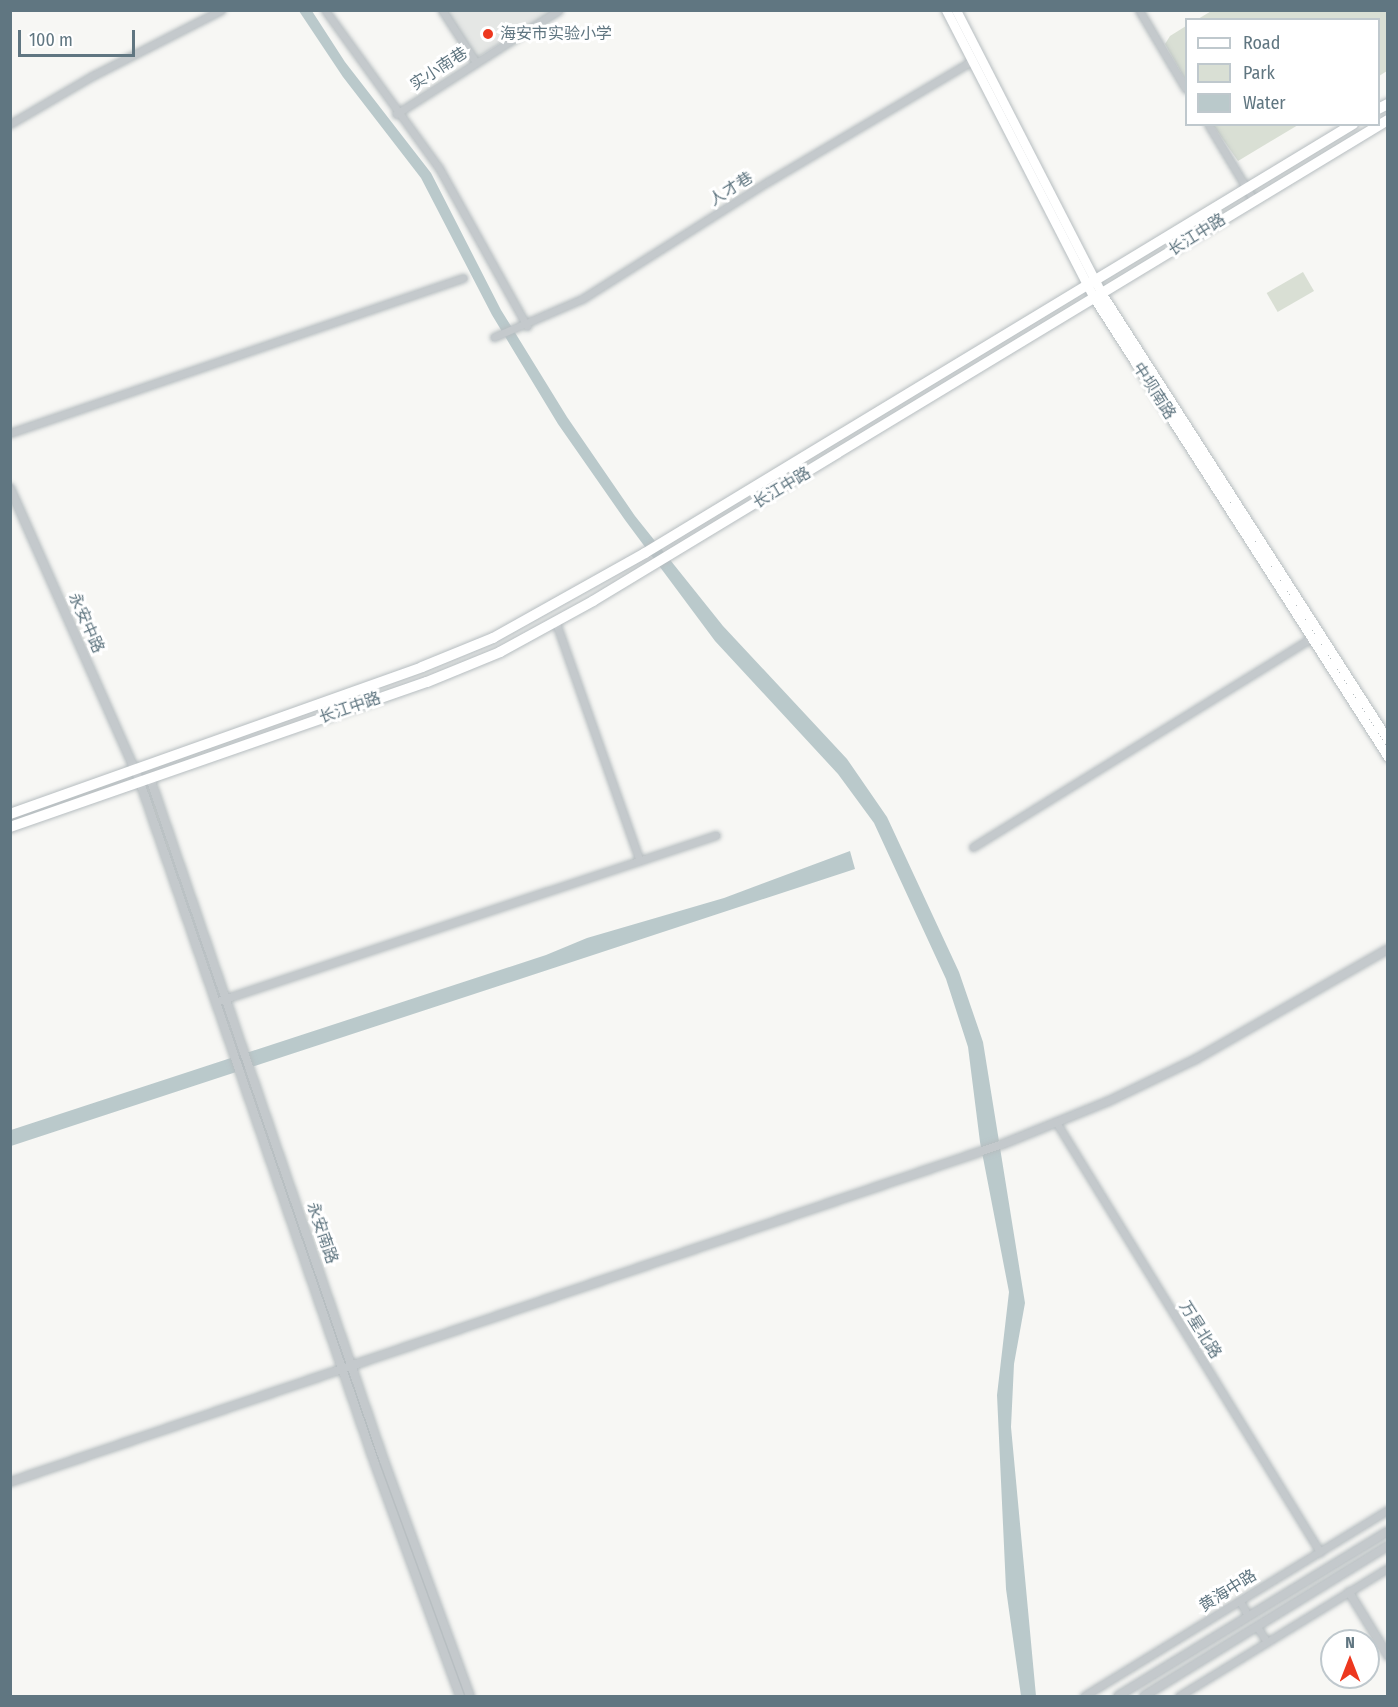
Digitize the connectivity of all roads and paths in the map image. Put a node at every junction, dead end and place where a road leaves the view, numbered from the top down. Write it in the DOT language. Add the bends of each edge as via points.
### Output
graph roads {
  1 [pos="221,10"];
  2 [pos="325,10"];
  3 [pos="442,10"];
  4 [pos="559,10"];
  5 [pos="946,10"];
  6 [pos="956,10"];
  7 [pos="1139,10"];
  8 [pos="979,57"];
  9 [pos="475,62"];
  10 [pos="1185,87"];
  11 [pos="396,114"];
  12 [pos="10,124"];
  13 [pos="1209,126"];
  14 [pos="1350,126"];
  15 [pos="1378,126"];
  16 [pos="1247,189"];
  17 [pos="1253,199"];
  18 [pos="463,278"];
  19 [pos="1091,285"];
  20 [pos="1098,296"];
  21 [pos="524,326"];
  22 [pos="496,336"];
  23 [pos="10,433"];
  24 [pos="10,488"];
  25 [pos="556,623"];
  26 [pos="1313,637"];
  27 [pos="1388,740"];
  28 [pos="1388,757"];
  29 [pos="135,770"];
  30 [pos="145,780"];
  31 [pos="10,814"];
  32 [pos="10,827"];
  33 [pos="716,835"];
  34 [pos="973,847"];
  35 [pos="640,861"];
  36 [pos="1388,949"];
  37 [pos="225,999"];
  38 [pos="215,1002"];
  39 [pos="238,1052"];
  40 [pos="245,1072"];
  41 [pos="1056,1122"];
  42 [pos="351,1365"];
  43 [pos="342,1368"];
  44 [pos="10,1482"];
  45 [pos="1388,1510"];
  46 [pos="1388,1531"];
  47 [pos="1388,1546"];
  48 [pos="1320,1551"];
  49 [pos="1388,1568"];
  50 [pos="1348,1592"];
  51 [pos="1240,1601"];
  52 [pos="1248,1617"];
  53 [pos="1257,1627"];
  54 [pos="1267,1642"];
  55 [pos="1388,1656"];
  56 [pos="1098,1693"];
  57 [pos="460,1696"];
  58 [pos="470,1696"];
  59 [pos="1084,1696"];
  60 [pos="1118,1696"];
  61 [pos="1144,1696"];
  62 [pos="1179,1696"];
  1 -- 12 [label="street" via="94,75"];
  2 -- 11 [label="street"];
  3 -- 9 [label="street"];
  4 -- 9 [label="street, 实小南巷"];
  5 -- 19 [label="main road, 中坝南路"];
  6 -- 8 [label="main road, 中坝南路"];
  7 -- 10 [label="street"];
  8 -- 19 [label="main road, 中坝南路"];
  8 -- 21 [label="street, 人才巷" via="769,181 582,299"];
  9 -- 11 [label="street, 实小南巷"];
  11 -- 21 [label="street" via="439,168"];
  13 -- 16 [label="street"];
  14 -- 16 [label="main road, 长江中路"];
  15 -- 17 [label="main road, 长江中路"];
  16 -- 17 [label="street"];
  16 -- 19 [label="main road, 长江中路"];
  17 -- 20 [label="main road, 长江中路"];
  18 -- 23 [label="street"];
  19 -- 20 [label="main road, 中坝南路"];
  19 -- 29 [label="main road, 长江中路" via="645,553 493,638 422,668"];
  20 -- 25 [label="main road, 长江中路"];
  20 -- 26 [label="main road, 中坝南路"];
  20 -- 27 [label="main road, 中坝南路"];
  21 -- 22 [label="street, 人才巷"];
  24 -- 29 [label="street, 永安中路"];
  25 -- 30 [label="main road, 长江中路" via="500,652 427,682"];
  25 -- 35 [label="street"];
  26 -- 28 [label="main road, 中坝南路"];
  26 -- 34 [label="street"];
  29 -- 30 [label="street, 永安中路"];
  29 -- 31 [label="main road, 长江中路"];
  30 -- 32 [label="main road, 长江中路"];
  30 -- 37 [label="street, 永安南路"];
  30 -- 38 [label="street, 永安南路"];
  33 -- 35 [label="street"];
  35 -- 37 [label="street"];
  36 -- 41 [label="street" via="1196,1059"];
  37 -- 38 [label="street"];
  37 -- 39 [label="street, 永安南路"];
  38 -- 39 [label="street, 永安南路"];
  39 -- 40 [label="street, 永安南路"];
  40 -- 42 [label="street, 永安南路"];
  40 -- 43 [label="street, 永安南路"];
  41 -- 42 [label="street" via="978,1153"];
  41 -- 48 [label="street, 万星北路"];
  42 -- 43 [label="street"];
  42 -- 58 [label="street, 永安南路"];
  43 -- 44 [label="street"];
  43 -- 57 [label="street, 永安南路"];
  45 -- 48 [label="street, 黄海中路"];
  46 -- 52 [label="street, 黄海中路"];
  47 -- 53 [label="street"];
  48 -- 51 [label="street, 黄海中路"];
  49 -- 50 [label="street"];
  50 -- 54 [label="street"];
  50 -- 55 [label="street"];
  51 -- 52 [label="street"];
  51 -- 56 [label="street, 黄海中路"];
  52 -- 60 [label="street, 黄海中路"];
  53 -- 54 [label="street"];
  53 -- 61 [label="street"];
  54 -- 62 [label="street"];
  56 -- 59 [label="street, 黄海中路"];
}
